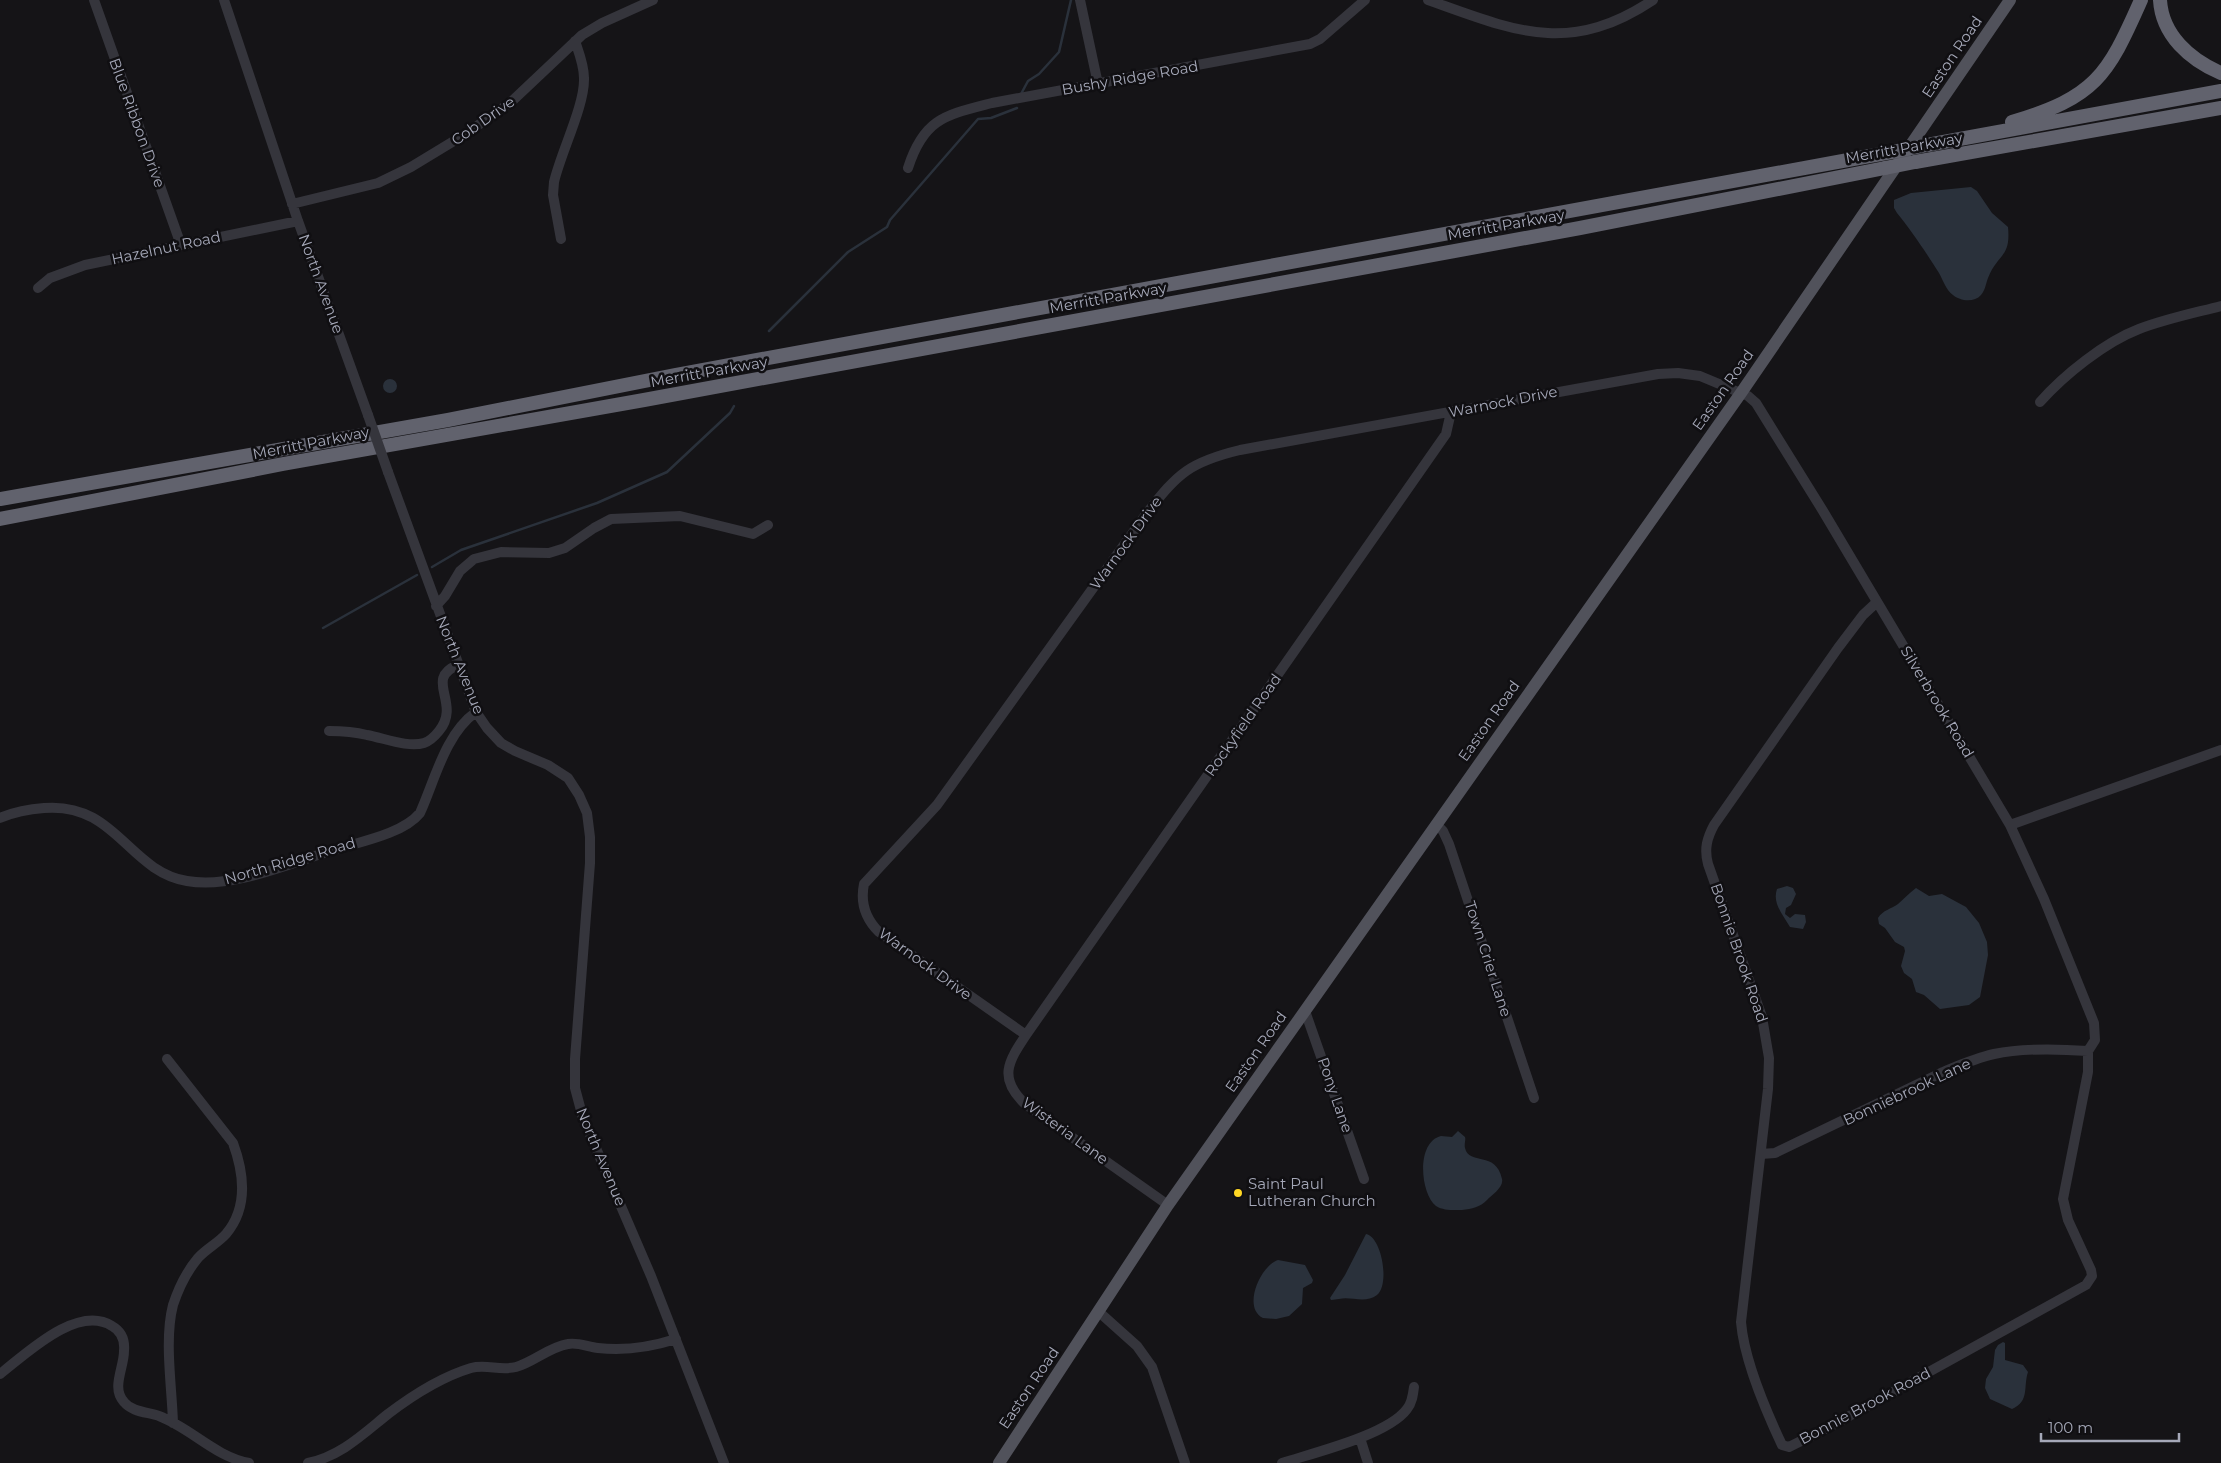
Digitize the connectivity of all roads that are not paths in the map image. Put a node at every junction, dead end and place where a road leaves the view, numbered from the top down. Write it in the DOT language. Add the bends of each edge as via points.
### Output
graph roads {
  1 [pos="94,0"];
  2 [pos="224,0"];
  3 [pos="653,0"];
  4 [pos="1080,0"];
  5 [pos="1366,0"];
  6 [pos="1428,0"];
  7 [pos="1652,0"];
  8 [pos="2010,0"];
  9 [pos="2141,0"];
  10 [pos="2160,0"];
  11 [pos="575,40"];
  12 [pos="2221,73"];
  13 [pos="1098,84"];
  14 [pos="2221,91"];
  15 [pos="2221,108"];
  16 [pos="1927,146"];
  17 [pos="908,168"];
  18 [pos="292,204"];
  19 [pos="298,221"];
  20 [pos="561,239"];
  21 [pos="181,245"];
  22 [pos="38,288"];
  23 [pos="2221,306"];
  24 [pos="1741,393"];
  25 [pos="2040,402"];
  26 [pos="1452,412"];
  27 [pos="0,499"];
  28 [pos="0,519"];
  29 [pos="768,525"];
  30 [pos="1877,602"];
  31 [pos="436,606"];
  32 [pos="458,665"];
  33 [pos="476,712"];
  34 [pos="329,731"];
  35 [pos="2221,750"];
  36 [pos="0,818"];
  37 [pos="1436,824"];
  38 [pos="2010,825"];
  39 [pos="1305,1011"];
  40 [pos="1026,1035"];
  41 [pos="2088,1051"];
  42 [pos="167,1059"];
  43 [pos="1533,1095"];
  44 [pos="1761,1154"];
  45 [pos="1364,1179"];
  46 [pos="1168,1205"];
  47 [pos="1099,1312"];
  48 [pos="676,1338"];
  49 [pos="0,1374"];
  50 [pos="1414,1387"];
  51 [pos="173,1423"];
  52 [pos="1360,1438"];
  53 [pos="249,1463"];
  54 [pos="308,1463"];
  55 [pos="724,1463"];
  56 [pos="999,1463"];
  57 [pos="1185,1463"];
  58 [pos="1282,1463"];
  59 [pos="1368,1463"];
  1 -- 21 [label="street, Blue Ribbon Drive"];
  2 -- 18 [label="street, North Avenue"];
  3 -- 11 [label="street, Cob Drive" via="598,25"];
  4 -- 13 [label="street"];
  5 -- 13 [label="street, Bushy Ridge Road" via="1310,44"];
  6 -- 7 [label="street" via="1522,30 1561,34 1612,24"];
  8 -- 24 [label="main road, Easton Road"];
  9 -- 16 [label="highway" via="2121,46 2108,66 2093,83 2070,100 2049,111"];
  10 -- 12 [label="highway" via="2166,25 2179,44 2204,65"];
  11 -- 18 [label="street, Cob Drive" via="511,102 425,159 378,183"];
  11 -- 20 [label="street" via="584,79 582,96 554,182 553,195"];
  13 -- 17 [label="street, Bushy Ridge Road" via="992,103 942,117 912,153"];
  14 -- 16 [label="highway, Merritt Parkway"];
  15 -- 28 [label="highway, Merritt Parkway, bridge" via="283,464"];
  16 -- 27 [label="highway, Merritt Parkway, bridge" via="676,374 439,422"];
  18 -- 19 [label="street, North Avenue"];
  19 -- 21 [label="street, Hazelnut Road"];
  19 -- 31 [label="street, North Avenue, bridge"];
  21 -- 22 [label="street, Hazelnut Road" via="85,265 50,278"];
  23 -- 25 [label="street" via="2155,323 2120,338 2064,378"];
  24 -- 26 [label="street, Warnock Drive" via="1700,376 1668,373"];
  24 -- 30 [label="street, Silverbrook Road" via="1756,403"];
  24 -- 37 [label="main road, Easton Road"];
  26 -- 40 [label="street, Rockyfield Road" via="1446,434"];
  26 -- 40 [label="street, Warnock Drive" via="1224,454 1204,460 1180,474 1167,486 937,805 864,884 865,911 879,932"];
  29 -- 31 [label="street" via="752,534 680,516 611,519 565,548 548,553 501,552 474,559 460,571"];
  30 -- 38 [label="street, Silverbrook Road"];
  30 -- 44 [label="street, Bonnie Brook Road" via="1838,648 1714,825 1706,842 1708,864 1766,1035 1768,1089"];
  31 -- 32 [label="street, North Avenue"];
  32 -- 33 [label="street, North Avenue"];
  32 -- 34 [label="street" via="443,675 446,716 432,739 413,744"];
  33 -- 36 [label="street, North Ridge Road" via="465,720 452,740 420,813 413,821 384,834 238,879 206,883 170,875 144,859 96,818 78,810 65,807 33,809"];
  33 -- 48 [label="street, North Avenue" via="491,733 507,747 548,765 568,778 587,813 590,848 575,1059 576,1094 585,1125"];
  35 -- 38 [label="street"];
  37 -- 39 [label="main road, Easton Road"];
  37 -- 43 [label="street, Town Crier Lane" via="1449,844"];
  38 -- 41 [label="street, Bonnie Brook Road" via="2090,1012 2096,1033"];
  39 -- 45 [label="street, Pony Lane"];
  39 -- 46 [label="main road, Easton Road"];
  40 -- 46 [label="street, Wisteria Lane" via="1008,1070 1015,1094"];
  41 -- 44 [label="street, Bonniebrook Lane" via="2004,1053 1970,1061 1775,1153"];
  41 -- 44 [label="street, Bonnie Brook Road" via="2088,1072 2063,1199 2068,1220 2091,1270 2092,1276 2086,1286 1789,1447 1782,1445 1775,1430 1742,1333"];
  42 -- 51 [label="street" via="233,1144 242,1180 236,1220 226,1234 198,1258 183,1280 174,1304 170,1328"];
  46 -- 47 [label="main road, Easton Road"];
  47 -- 56 [label="main road, Easton Road"];
  47 -- 57 [label="street" via="1146,1356"];
  48 -- 54 [label="street" via="624,1349 568,1344 513,1368 472,1368 422,1389 347,1447"];
  48 -- 55 [label="street, North Avenue"];
  49 -- 51 [label="street" via="54,1333 79,1322 99,1320 113,1326 122,1338 124,1352 118,1388 124,1403"];
  50 -- 52 [label="street" via="1411,1402 1400,1416"];
  51 -- 53 [label="street" via="227,1457"];
  52 -- 58 [label="street"];
  52 -- 59 [label="street"];
}
